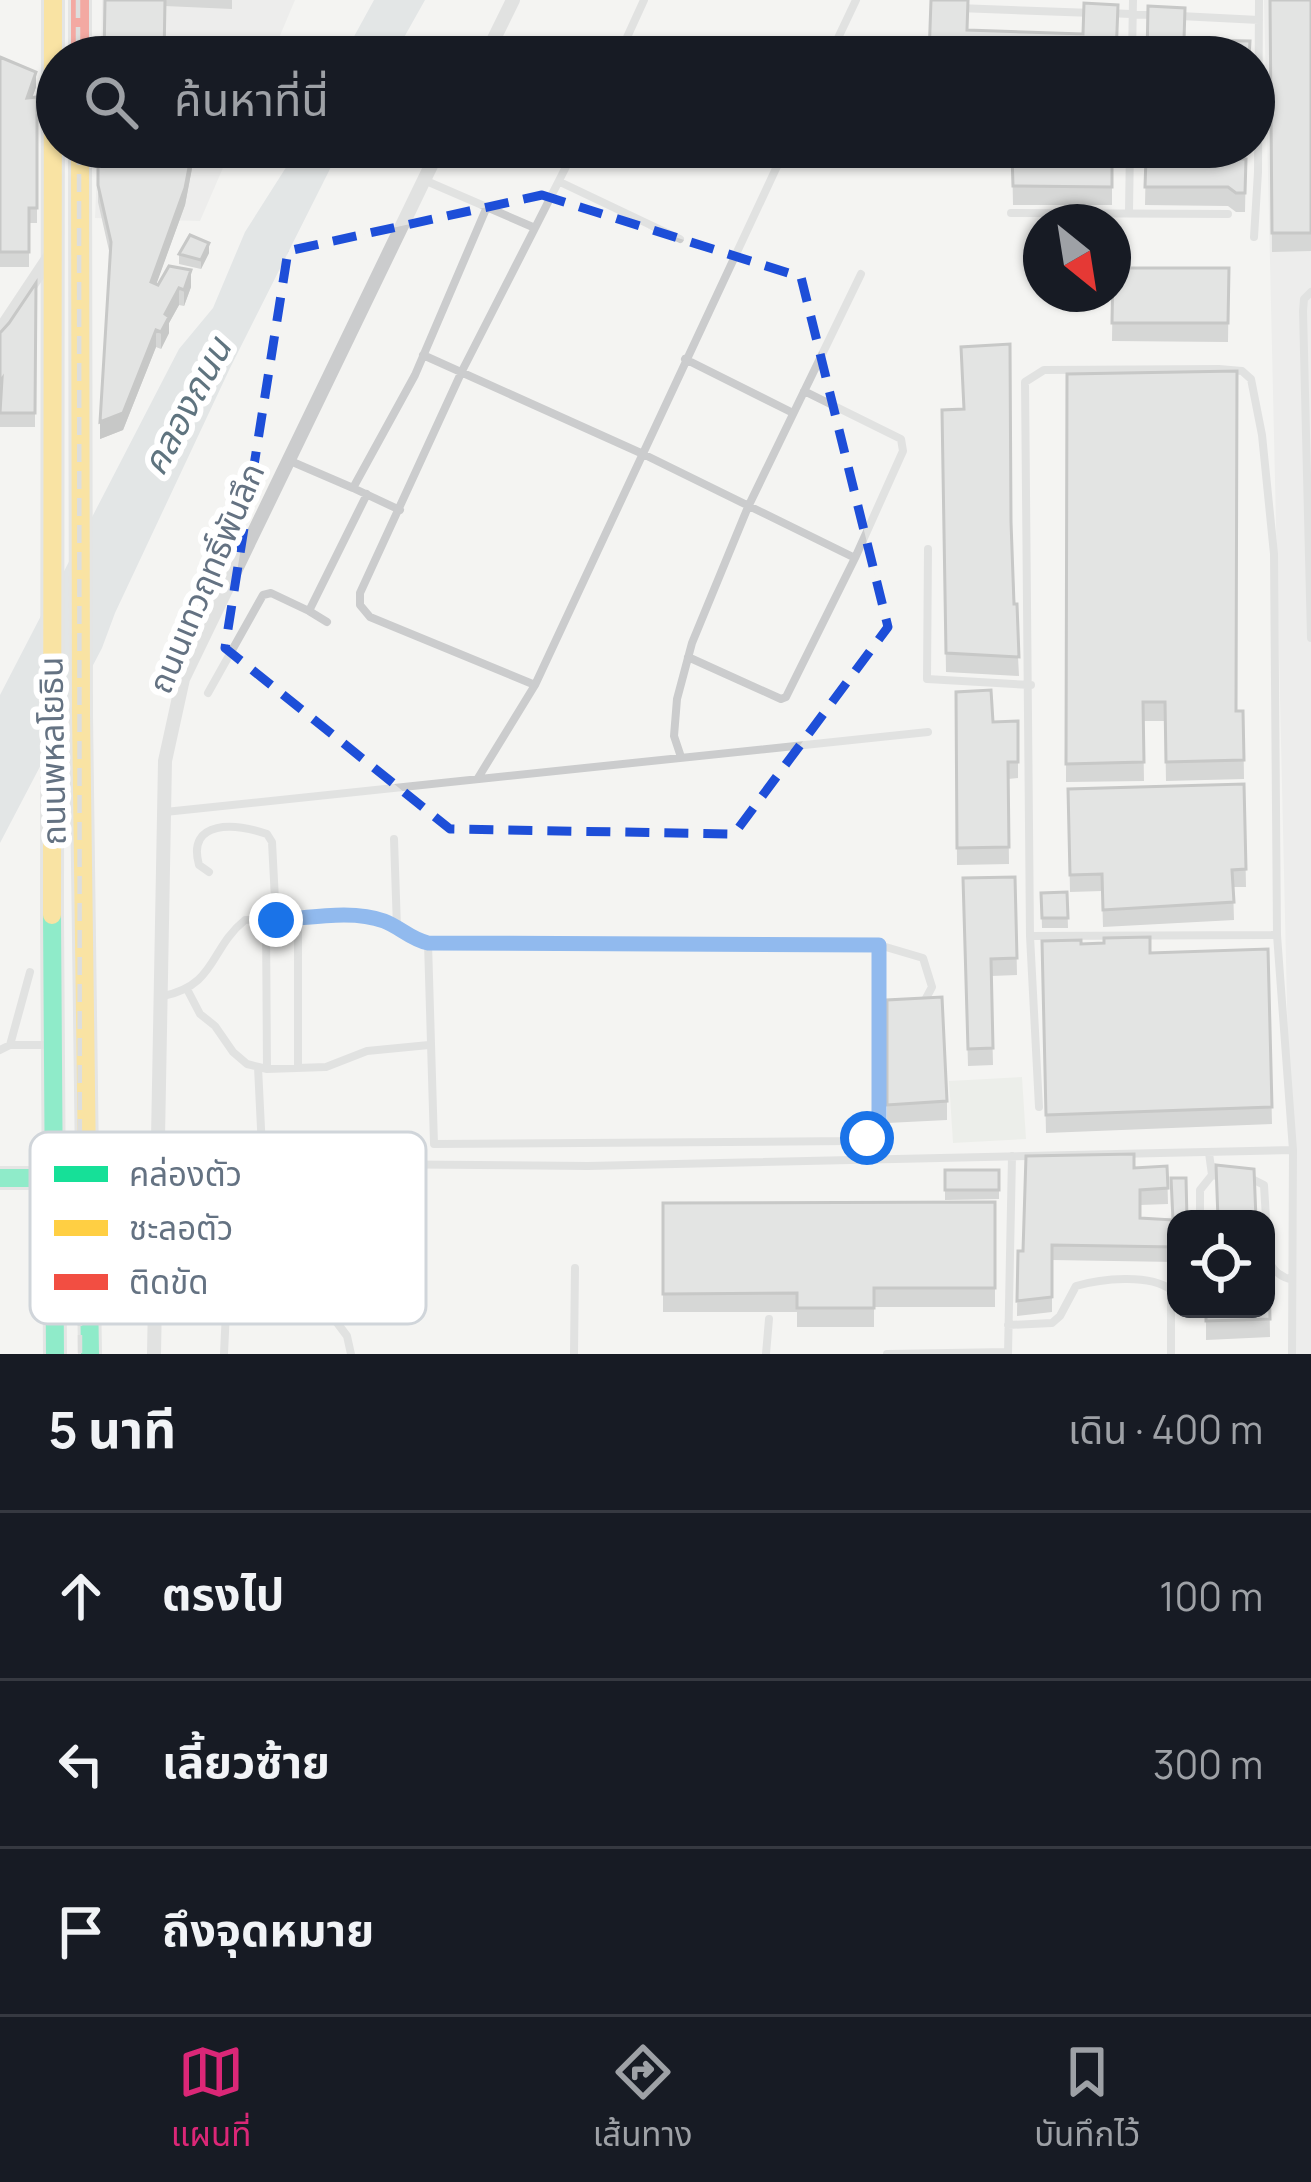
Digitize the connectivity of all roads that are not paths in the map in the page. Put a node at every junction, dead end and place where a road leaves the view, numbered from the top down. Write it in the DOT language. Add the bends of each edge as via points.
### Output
graph roads {
  1 [pos="52,0"];
  2 [pos="80,0"];
  3 [pos="513,0"];
  4 [pos="644,0"];
  5 [pos="856,0"];
  6 [pos="1133,0"];
  7 [pos="1258,0"];
  8 [pos="945,8"];
  9 [pos="1133,14"];
  10 [pos="1259,20"];
  11 [pos="48,36"];
  12 [pos="80,36"];
  13 [pos="495,36"];
  14 [pos="628,36"];
  15 [pos="839,36"];
  16 [pos="1132,36"];
  17 [pos="1259,36"];
  18 [pos="48,168"];
  19 [pos="84,168"];
  20 [pos="430,168"];
  21 [pos="566,168"];
  22 [pos="776,168"];
  23 [pos="1130,168"];
  24 [pos="1256,168"];
  25 [pos="424,180"];
  26 [pos="560,182"];
  27 [pos="1129,204"];
  28 [pos="486,208"];
  29 [pos="1131,212"];
  30 [pos="1011,213"];
  31 [pos="1023,213"];
  32 [pos="1228,214"];
  33 [pos="535,227"];
  34 [pos="1254,237"];
  35 [pos="680,239"];
  36 [pos="51,255"];
  37 [pos="861,274"];
  38 [pos="1311,292"];
  39 [pos="0,332"];
  40 [pos="423,355"];
  41 [pos="685,359"];
  42 [pos="462,371"];
  43 [pos="804,391"];
  44 [pos="794,413"];
  45 [pos="643,454"];
  46 [pos="287,460"];
  47 [pos="353,488"];
  48 [pos="367,494"];
  49 [pos="748,507"];
  50 [pos="400,509"];
  51 [pos="928,549"];
  52 [pos="855,558"];
  53 [pos="308,611"];
  54 [pos="327,622"];
  55 [pos="1311,638"];
  56 [pos="688,657"];
  57 [pos="1030,685"];
  58 [pos="536,686"];
  59 [pos="208,692"];
  60 [pos="928,732"];
  61 [pos="681,757"];
  62 [pos="478,778"];
  63 [pos="166,812"];
  64 [pos="394,839"];
  65 [pos="208,872"];
  66 [pos="1031,881"];
  67 [pos="1009,882"];
  68 [pos="298,919"];
  69 [pos="271,920"];
  70 [pos="397,930"];
  71 [pos="1277,935"];
  72 [pos="1030,936"];
  73 [pos="428,943"];
  74 [pos="879,945"];
  75 [pos="30,972"];
  76 [pos="188,991"];
  77 [pos="163,996"];
  78 [pos="917,1006"];
  79 [pos="879,1009"];
  80 [pos="892,1009"];
  81 [pos="53,1045"];
  82 [pos="429,1045"];
  83 [pos="5,1047"];
  84 [pos="262,1068"];
  85 [pos="298,1068"];
  86 [pos="1039,1107"];
  87 [pos="54,1132"];
  88 [pos="88,1132"];
  89 [pos="160,1132"];
  90 [pos="262,1132"];
  91 [pos="434,1144"];
  92 [pos="1293,1150"];
  93 [pos="1209,1153"];
  94 [pos="1012,1156"];
  95 [pos="426,1164"];
  96 [pos="436,1164"];
  97 [pos="1212,1175"];
  98 [pos="1200,1210"];
  99 [pos="1265,1210"];
  100 [pos="575,1268"];
  101 [pos="1275,1273"];
  102 [pos="1292,1280"];
  103 [pos="769,1319"];
  104 [pos="55,1324"];
  105 [pos="90,1324"];
  106 [pos="225,1324"];
  107 [pos="338,1324"];
  108 [pos="1008,1325"];
  109 [pos="1008,1353"];
  110 [pos="55,1354"];
  111 [pos="90,1354"];
  112 [pos="224,1354"];
  113 [pos="351,1354"];
  114 [pos="574,1354"];
  115 [pos="766,1354"];
  116 [pos="887,1354"];
  117 [pos="1171,1354"];
  118 [pos="1292,1354"];
  1 -- 11 [label="main road, ถนนพหลโยธิน"];
  2 -- 12 [label="main road"];
  3 -- 13 [label="street"];
  4 -- 14 [label="lane"];
  5 -- 15 [label="lane"];
  6 -- 9 [label="lane"];
  7 -- 10 [label="lane"];
  8 -- 9 [label="lane"];
  9 -- 10 [label="lane"];
  9 -- 16 [label="lane"];
  10 -- 17 [label="lane"];
  18 -- 36 [label="main road, ถนนพหลโยธิน"];
  19 -- 88 [label="main road, ถนนพหลโยธิน"];
  20 -- 25 [label="street, ถนนเทวฤทธิ์พันลึก"];
  21 -- 26 [label="lane"];
  22 -- 41 [label="lane"];
  23 -- 27 [label="lane"];
  24 -- 34 [label="lane"];
  25 -- 28 [label="lane"];
  25 -- 46 [label="street, ถนนเทวฤทธิ์พันลึก"];
  26 -- 33 [label="lane"];
  26 -- 35 [label="lane"];
  28 -- 33 [label="lane"];
  28 -- 40 [label="lane"];
  29 -- 32 [label="lane"];
  30 -- 31 [label="lane"];
  33 -- 42 [label="lane"];
  36 -- 39 [label="street"];
  36 -- 81 [label="main road, ถนนพหลโยธิน"];
  37 -- 43 [label="lane"];
  38 -- 55 [label="lane" via="1303,311"];
  40 -- 42 [label="lane"];
  40 -- 47 [label="lane"];
  41 -- 44 [label="lane"];
  41 -- 45 [label="lane"];
  42 -- 45 [label="lane"];
  42 -- 50 [label="lane"];
  43 -- 44 [label="lane"];
  43 -- 52 [label="lane" via="904,444"];
  44 -- 49 [label="lane"];
  45 -- 49 [label="lane"];
  45 -- 58 [label="lane"];
  46 -- 47 [label="lane"];
  46 -- 63 [label="street, ถนนเทวฤทธิ์พันลึก" via="183,679 165,760"];
  47 -- 48 [label="lane"];
  48 -- 50 [label="lane"];
  48 -- 53 [label="lane"];
  49 -- 52 [label="lane"];
  49 -- 56 [label="lane"];
  50 -- 58 [label="lane" via="360,605 370,617"];
  51 -- 57 [label="lane" via="927,679"];
  52 -- 56 [label="lane" via="786,697"];
  53 -- 54 [label="lane"];
  53 -- 59 [label="lane" via="263,595"];
  56 -- 61 [label="lane" via="674,736"];
  57 -- 66 [label="lane"];
  57 -- 71 [label="lane" via="1025,382 1044,370 1242,371 1251,379 1262,435 1274,554"];
  58 -- 62 [label="lane"];
  60 -- 61 [label="lane"];
  61 -- 62 [label="lane"];
  62 -- 63 [label="lane"];
  63 -- 77 [label="street, ถนนเทวฤทธิ์พันลึก"];
  64 -- 70 [label="lane"];
  65 -- 69 [label="lane" via="195,852 208,829 267,834"];
  66 -- 67 [label="lane"];
  66 -- 72 [label="lane"];
  68 -- 69 [label="lane"];
  68 -- 70 [label="lane" via="359,916"];
  68 -- 85 [label="lane"];
  69 -- 76 [label="lane" via="244,920"];
  69 -- 84 [label="lane"];
  70 -- 73 [label="lane"];
  71 -- 72 [label="lane"];
  71 -- 92 [label="lane"];
  72 -- 86 [label="lane"];
  73 -- 74 [label="lane"];
  73 -- 82 [label="lane"];
  74 -- 78 [label="lane" via="929,967 932,987"];
  74 -- 79 [label="lane"];
  75 -- 83 [label="lane"];
  76 -- 77 [label="lane"];
  76 -- 84 [label="lane" via="233,1052"];
  77 -- 89 [label="street, ถนนเทวฤทธิ์พันลึก"];
  79 -- 80 [label="lane"];
  79 -- 91 [label="lane" via="879,1129 867,1138"];
  81 -- 83 [label="lane"];
  81 -- 87 [label="main road, ถนนพหลโยธิน"];
  82 -- 85 [label="lane"];
  82 -- 91 [label="lane"];
  84 -- 85 [label="lane"];
  84 -- 90 [label="lane"];
  91 -- 96 [label="lane"];
  92 -- 93 [label="lane"];
  92 -- 102 [label="lane"];
  93 -- 94 [label="lane"];
  93 -- 97 [label="lane"];
  94 -- 96 [label="lane"];
  94 -- 108 [label="lane"];
  95 -- 96 [label="lane"];
  97 -- 98 [label="lane" via="1200,1190"];
  97 -- 99 [label="lane" via="1259,1180"];
  100 -- 114 [label="lane"];
  101 -- 102 [label="lane"];
  102 -- 118 [label="lane"];
  103 -- 115 [label="lane"];
  104 -- 110 [label="main road, ถนนพหลโยธิน"];
  105 -- 111 [label="main road, ถนนพหลโยธิน"];
  106 -- 112 [label="lane"];
  107 -- 113 [label="lane"];
  108 -- 109 [label="lane"];
  108 -- 117 [label="lane" via="1052,1323 1076,1286 1097,1280 1162,1283 1173,1304"];
  109 -- 116 [label="lane"];
}
